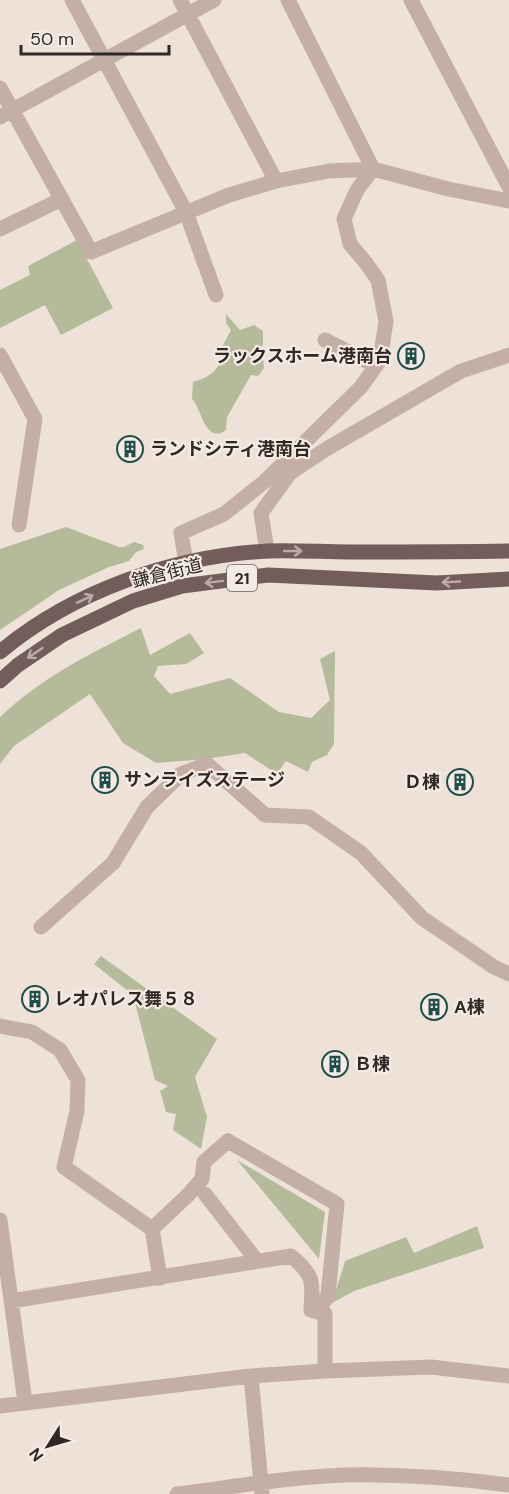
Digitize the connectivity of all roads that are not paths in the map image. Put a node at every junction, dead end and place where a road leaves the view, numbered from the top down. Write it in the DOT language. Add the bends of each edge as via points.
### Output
graph roads {
  1 [pos="72,0"];
  2 [pos="180,0"];
  3 [pos="214,0"];
  4 [pos="288,0"];
  5 [pos="411,0"];
  6 [pos="188,14"];
  7 [pos="105,60"];
  8 [pos="0,88"];
  9 [pos="6,114"];
  10 [pos="374,169"];
  11 [pos="276,181"];
  12 [pos="509,187"];
  13 [pos="62,199"];
  14 [pos="509,201"];
  15 [pos="186,212"];
  16 [pos="0,229"];
  17 [pos="216,295"];
  18 [pos="325,340"];
  19 [pos="0,355"];
  20 [pos="509,355"];
  21 [pos="376,366"];
  22 [pos="260,485"];
  23 [pos="277,490"];
  24 [pos="19,525"];
  25 [pos="267,551"];
  26 [pos="509,551"];
  27 [pos="186,563"];
  28 [pos="509,579"];
  29 [pos="0,652"];
  30 [pos="0,681"];
  31 [pos="41,927"];
  32 [pos="509,974"];
  33 [pos="0,1026"];
  34 [pos="205,1194"];
  35 [pos="0,1220"];
  36 [pos="152,1229"];
  37 [pos="257,1261"];
  38 [pos="160,1278"];
  39 [pos="11,1301"];
  40 [pos="318,1312"];
  41 [pos="325,1371"];
  42 [pos="251,1376"];
  43 [pos="509,1376"];
  44 [pos="25,1401"];
  45 [pos="0,1406"];
  46 [pos="509,1485"];
  47 [pos="261,1489"];
  48 [pos="177,1494"];
  1 -- 7 [label="street"];
  2 -- 6 [label="street"];
  3 -- 6 [label="street"];
  4 -- 10 [label="street"];
  5 -- 12 [label="street"];
  6 -- 7 [label="street"];
  6 -- 11 [label="street"];
  7 -- 9 [label="street"];
  7 -- 15 [label="street"];
  8 -- 9 [label="street"];
  9 -- 13 [label="street"];
  10 -- 11 [label="street" via="329,171"];
  10 -- 14 [label="street"];
  10 -- 21 [label="street" via="357,190 344,219 350,244 378,280 386,321"];
  11 -- 15 [label="street"];
  13 -- 15 [label="street" via="91,252"];
  13 -- 16 [label="street"];
  15 -- 17 [label="street"];
  18 -- 21 [label="street"];
  19 -- 24 [label="street" via="35,419"];
  20 -- 23 [label="street" via="461,371 328,448 290,473"];
  21 -- 22 [label="street" via="361,387"];
  22 -- 23 [label="street"];
  22 -- 27 [label="street" via="224,513 181,533"];
  23 -- 25 [label="street" via="261,513"];
  25 -- 26 [label="main road, 鎌倉街道 / 21, one-way"];
  25 -- 27 [label="main road, 鎌倉街道 / 21"];
  29 -- 27 [label="main road, 鎌倉街道 / 21, one-way" via="81,600 159,569"];
  28 -- 30 [label="main road, 鎌倉街道 / 21, one-way" via="437,583 268,575 182,586 133,601 62,635"];
  31 -- 32 [label="street" via="113,863 155,799 181,774 207,764 265,815 309,817 361,853 422,918"];
  33 -- 36 [label="street" via="32,1032 60,1050 78,1080 77,1112 64,1167"];
  34 -- 37 [label="street"];
  35 -- 39 [label="street"];
  36 -- 38 [label="street"];
  36 -- 40 [label="street" via="189,1195 202,1179 204,1162 228,1142 337,1204 328,1294"];
  37 -- 38 [label="street"];
  37 -- 40 [label="street" via="291,1256 304,1267 312,1283 311,1310"];
  38 -- 39 [label="street"];
  39 -- 44 [label="street"];
  40 -- 41 [label="street" via="325,1314"];
  41 -- 42 [label="street"];
  41 -- 43 [label="street" via="432,1367"];
  42 -- 44 [label="street"];
  42 -- 47 [label="street"];
  44 -- 45 [label="street"];
  46 -- 47 [label="street" via="346,1475"];
  47 -- 48 [label="street"];
}
